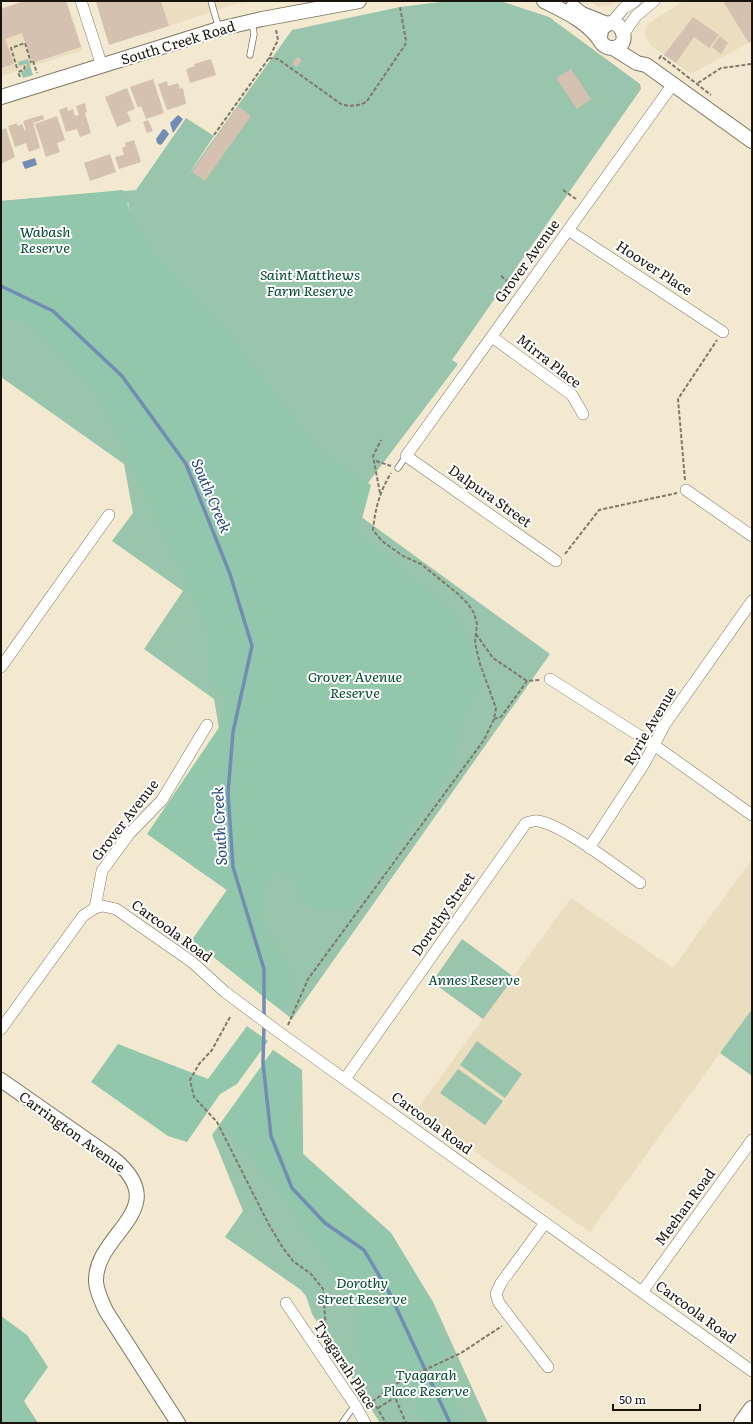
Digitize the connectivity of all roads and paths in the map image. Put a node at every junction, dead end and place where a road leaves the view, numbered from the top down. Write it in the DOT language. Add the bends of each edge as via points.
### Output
graph roads {
  1 [pos="81,1"];
  2 [pos="210,1"];
  3 [pos="359,1"];
  4 [pos="544,1"];
  5 [pos="565,1"];
  6 [pos="635,1"];
  7 [pos="654,1"];
  8 [pos="400,7"];
  9 [pos="252,21"];
  10 [pos="609,23"];
  11 [pos="219,29"];
  12 [pos="276,30"];
  13 [pos="624,35"];
  14 [pos="600,38"];
  15 [pos="613,48"];
  16 [pos="250,55"];
  17 [pos="661,56"];
  18 [pos="269,58"];
  19 [pos="33,61"];
  20 [pos="31,63"];
  21 [pos="752,64"];
  22 [pos="25,65"];
  23 [pos="646,65"];
  24 [pos="102,66"];
  25 [pos="17,68"];
  26 [pos="37,73"];
  27 [pos="20,77"];
  28 [pos="673,84"];
  29 [pos="1,97"];
  30 [pos="214,135"];
  31 [pos="752,141"];
  32 [pos="563,190"];
  33 [pos="578,200"];
  34 [pos="568,230"];
  35 [pos="501,276"];
  36 [pos="515,286"];
  37 [pos="723,332"];
  38 [pos="492,337"];
  39 [pos="583,414"];
  40 [pos="381,440"];
  41 [pos="406,456"];
  42 [pos="376,461"];
  43 [pos="398,468"];
  44 [pos="686,490"];
  45 [pos="380,494"];
  46 [pos="109,515"];
  47 [pos="752,536"];
  48 [pos="556,561"];
  49 [pos="752,601"];
  50 [pos="475,632"];
  51 [pos="1,667"];
  52 [pos="550,679"];
  53 [pos="527,681"];
  54 [pos="494,719"];
  55 [pos="207,725"];
  56 [pos="654,745"];
  57 [pos="752,814"];
  58 [pos="589,848"];
  59 [pos="640,883"];
  60 [pos="94,908"];
  61 [pos="230,1017"];
  62 [pos="1,1029"];
  63 [pos="283,1030"];
  64 [pos="345,1079"];
  65 [pos="1,1080"];
  66 [pos="752,1140"];
  67 [pos="545,1223"];
  68 [pos="642,1292"];
  69 [pos="286,1303"];
  70 [pos="512,1319"];
  71 [pos="328,1366"];
  72 [pos="548,1367"];
  73 [pos="752,1371"];
  74 [pos="391,1388"];
  75 [pos="394,1398"];
  76 [pos="373,1400"];
  77 [pos="355,1405"];
  78 [pos="378,1408"];
  79 [pos="752,1409"];
  80 [pos="178,1423"];
  81 [pos="342,1423"];
  82 [pos="365,1423"];
  83 [pos="386,1423"];
  84 [pos="406,1423"];
  85 [pos="742,1423"];
  1 -- 24 [label="street"];
  2 -- 11 [label="lane"];
  3 -- 9 [label="street, South Creek Road"];
  4 -- 14 [label="street" via="568,13"];
  5 -- 10 [label="street" via="582,14"];
  6 -- 10 [label="street"];
  7 -- 13 [label="street" via="636,16"];
  8 -- 18 [label="path" via="405,45 364,104 341,104 278,59"];
  9 -- 11 [label="street, South Creek Road"];
  9 -- 16 [label="lane" via="254,34"];
  10 -- 13 [label="street" via="619,26"];
  10 -- 14 [label="street" via="601,30"];
  11 -- 24 [label="street, South Creek Road"];
  12 -- 18 [label="path" via="278,40"];
  13 -- 15 [label="street" via="620,44"];
  13 -- 23 [label="street"];
  14 -- 15 [label="street" via="604,46"];
  15 -- 23 [label="street" via="637,63"];
  17 -- 21 [label="path" via="698,84 720,68"];
  18 -- 30 [label="path"];
  19 -- 26 [label="path"];
  20 -- 25 [label="path" via="25,43 11,48"];
  22 -- 27 [label="path" via="24,70 18,72"];
  23 -- 28 [label="street"];
  24 -- 29 [label="street, South Creek Road"];
  28 -- 31 [label="street"];
  28 -- 34 [label="street, Grover Avenue"];
  32 -- 33 [label="path"];
  34 -- 37 [label="street, Hoover Place"];
  34 -- 38 [label="street, Grover Avenue"];
  35 -- 36 [label="path"];
  37 -- 44 [label="path" via="678,399"];
  38 -- 39 [label="street, Mirra Place" via="572,395"];
  38 -- 41 [label="street, Grover Avenue"];
  40 -- 42 [label="path" via="373,456"];
  41 -- 43 [label="lane"];
  41 -- 48 [label="street, Dalpura Street"];
  42 -- 43 [label="path"];
  42 -- 45 [label="path"];
  43 -- 45 [label="path" via="390,473"];
  44 -- 47 [label="street"];
  44 -- 48 [label="path" via="599,510 568,552"];
  45 -- 50 [label="path" via="373,530 382,541 403,556 421,564 468,604 477,624"];
  46 -- 51 [label="street"];
  49 -- 56 [label="street, Ryrie Avenue" via="665,724"];
  50 -- 53 [label="path" via="493,658"];
  50 -- 54 [label="path" via="483,676 496,708"];
  52 -- 53 [label="path"];
  52 -- 56 [label="street"];
  53 -- 54 [label="path" via="501,717"];
  54 -- 63 [label="path" via="484,740 308,979"];
  55 -- 60 [label="street, Grover Avenue" via="162,800 129,834 102,871"];
  56 -- 57 [label="street"];
  56 -- 58 [label="street, Ryrie Avenue"];
  58 -- 59 [label="street, Dorothy Street"];
  58 -- 64 [label="street, Dorothy Street" via="548,824 537,820 526,823"];
  60 -- 62 [label="street" via="83,916"];
  60 -- 63 [label="street, Carcoola Road" via="110,906 122,913 192,962 246,1008"];
  61 -- 71 [label="path" via="212,1050 199,1064 190,1080 194,1096 217,1122 283,1248 323,1289"];
  63 -- 64 [label="street, Carcoola Road"];
  64 -- 67 [label="street, Carcoola Road"];
  65 -- 80 [label="street, Carrington Avenue" via="114,1159 127,1170 133,1180 136,1200 132,1215 102,1257 96,1282 106,1311"];
  66 -- 68 [label="street, Meehan Road"];
  67 -- 68 [label="street, Carcoola Road"];
  67 -- 70 [label="street" via="496,1294"];
  68 -- 73 [label="street, Carcoola Road"];
  69 -- 71 [label="street, Tyagarah Place"];
  70 -- 72 [label="street"];
  70 -- 74 [label="path" via="461,1353"];
  71 -- 77 [label="street, Tyagarah Place"];
  74 -- 75 [label="path"];
  74 -- 76 [label="path"];
  75 -- 78 [label="path"];
  75 -- 84 [label="path"];
  76 -- 77 [label="path"];
  76 -- 78 [label="path"];
  77 -- 81 [label="lane"];
  77 -- 82 [label="street, Tyagarah Place"];
  78 -- 83 [label="path"];
  79 -- 85 [label="main road"];
}
